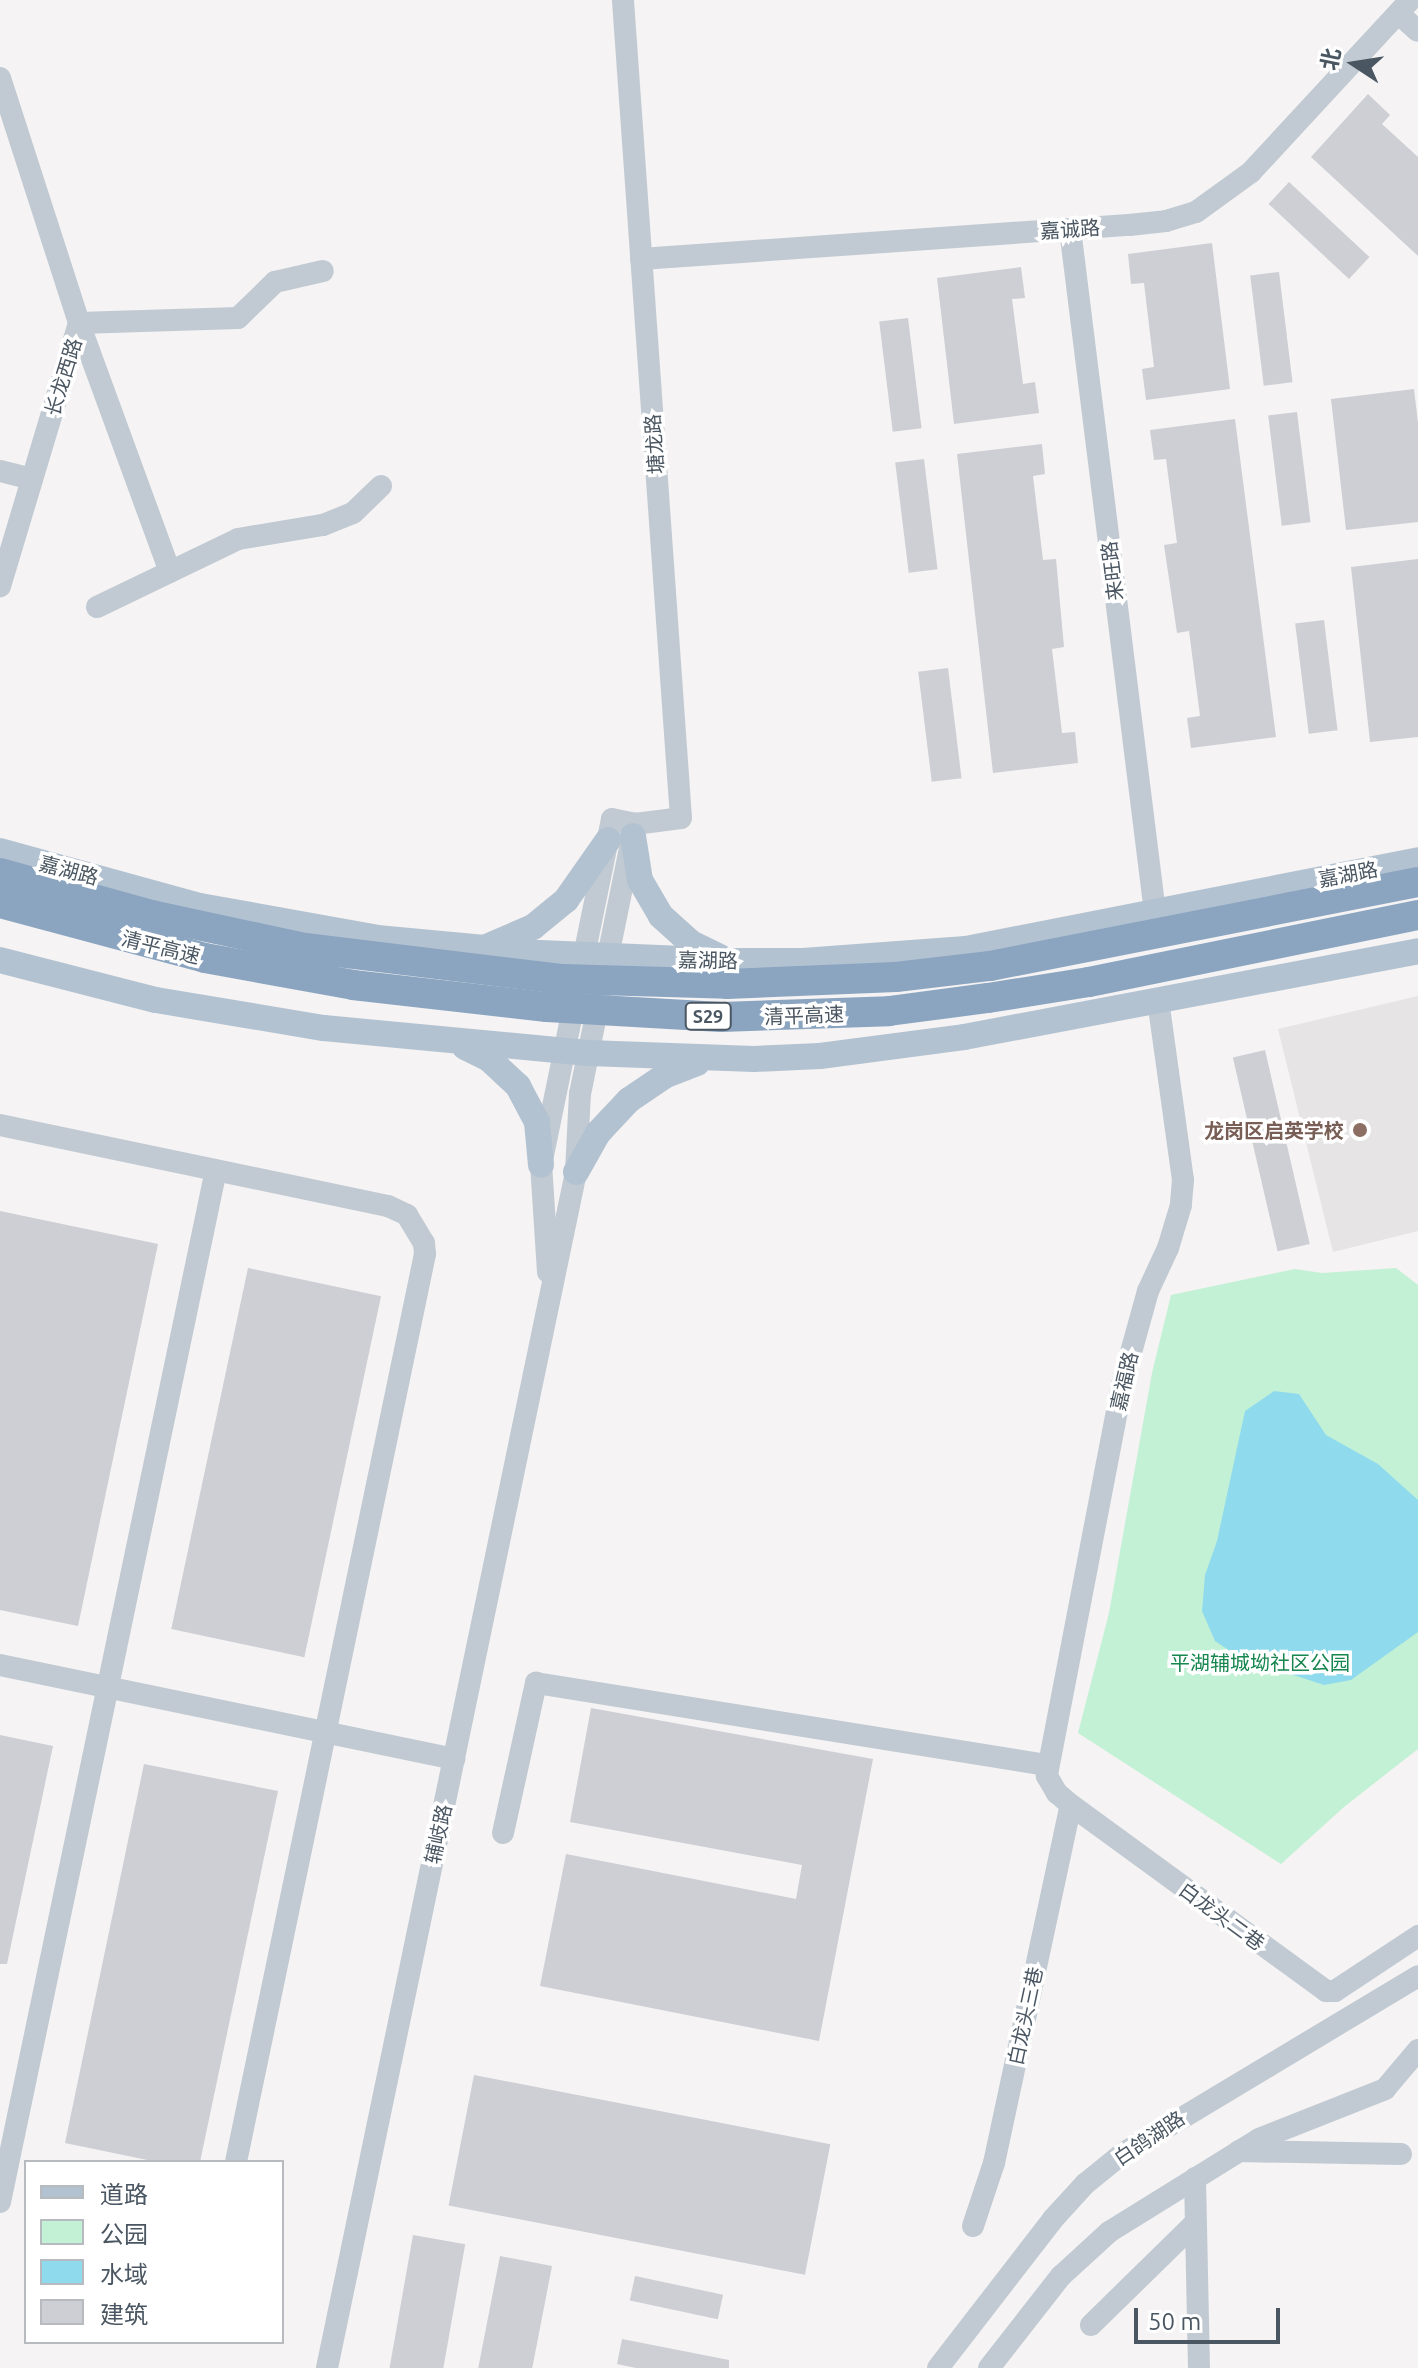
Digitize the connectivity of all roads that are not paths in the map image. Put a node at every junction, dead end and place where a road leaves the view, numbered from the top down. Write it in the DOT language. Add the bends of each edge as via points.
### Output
graph roads {
  1 [pos="623,0"];
  2 [pos="1404,7"];
  3 [pos="1418,31"];
  4 [pos="0,78"];
  5 [pos="1070,229"];
  6 [pos="641,259"];
  7 [pos="323,271"];
  8 [pos="79,323"];
  9 [pos="0,471"];
  10 [pos="32,479"];
  11 [pos="381,486"];
  12 [pos="170,572"];
  13 [pos="0,586"];
  14 [pos="97,607"];
  15 [pos="622,830"];
  16 [pos="0,851"];
  17 [pos="1418,860"];
  18 [pos="0,873"];
  19 [pos="1418,882"];
  20 [pos="0,903"];
  21 [pos="1155,912"];
  22 [pos="1418,915"];
  23 [pos="475,949"];
  24 [pos="1418,951"];
  25 [pos="596,956"];
  26 [pos="0,960"];
  27 [pos="731,961"];
  28 [pos="1158,1000"];
  29 [pos="450,1042"];
  30 [pos="576,1052"];
  31 [pos="714,1058"];
  32 [pos="0,1125"];
  33 [pos="541,1165"];
  34 [pos="216,1170"];
  35 [pos="576,1172"];
  36 [pos="550,1300"];
  37 [pos="0,1665"];
  38 [pos="107,1687"];
  39 [pos="325,1733"];
  40 [pos="454,1759"];
  41 [pos="1047,1765"];
  42 [pos="1071,1805"];
  43 [pos="503,1833"];
  44 [pos="1416,1944"];
  45 [pos="1418,1976"];
  46 [pos="1418,2050"];
  47 [pos="1238,2151"];
  48 [pos="1401,2154"];
  49 [pos="236,2160"];
  50 [pos="11,2174"];
  51 [pos="1195,2178"];
  52 [pos="0,2202"];
  53 [pos="1195,2223"];
  54 [pos="973,2226"];
  55 [pos="1091,2325"];
  56 [pos="327,2368"];
  57 [pos="938,2368"];
  58 [pos="989,2368"];
  59 [pos="1199,2368"];
  1 -- 6 [label="street, 塘龙路"];
  2 -- 3 [label="street"];
  2 -- 5 [label="street, 嘉诚路" via="1251,172 1221,197 1166,221"];
  4 -- 8 [label="street, 长龙西路"];
  5 -- 6 [label="street, 嘉诚路"];
  5 -- 21 [label="street, 来旺路"];
  6 -- 15 [label="street, 塘龙路" via="681,818"];
  7 -- 8 [label="street" via="275,282 238,318"];
  8 -- 10 [label="street, 长龙西路"];
  8 -- 12 [label="street"];
  9 -- 10 [label="street"];
  10 -- 13 [label="street, 长龙西路"];
  11 -- 12 [label="street" via="353,513 323,525 238,539"];
  12 -- 14 [label="street"];
  15 -- 23 [label="main road" via="549,915 516,936"];
  15 -- 25 [label="street"];
  15 -- 27 [label="main road" via="640,880 661,916 691,943"];
  16 -- 23 [label="main road, 嘉湖路" via="200,906"];
  17 -- 21 [label="main road, 嘉湖路"];
  18 -- 19 [label="highway, 清平高速 / S29" via="208,929 331,952 563,979 727,984 896,977 990,966"];
  20 -- 22 [label="highway, 清平高速 / S29" via="205,958 353,985 547,1007 721,1017 889,1011 988,998"];
  21 -- 27 [label="main road, 嘉湖路" via="966,949"];
  23 -- 25 [label="main road, 嘉湖路"];
  24 -- 28 [label="main road"];
  25 -- 27 [label="main road, 嘉湖路"];
  25 -- 30 [label="street"];
  26 -- 29 [label="main road" via="210,1011"];
  28 -- 31 [label="main road" via="891,1049"];
  28 -- 41 [label="street, 嘉福路" via="1183,1180 1181,1205 1148,1291 1122,1385"];
  29 -- 30 [label="main road"];
  29 -- 33 [label="main road" via="488,1058 518,1086 537,1122"];
  30 -- 31 [label="main road"];
  30 -- 33 [label="street"];
  30 -- 35 [label="street, 辅岐路"];
  31 -- 35 [label="main road" via="666,1075 629,1100 598,1133"];
  32 -- 34 [label="street"];
  33 -- 36 [label="street"];
  34 -- 38 [label="street"];
  34 -- 39 [label="street" via="398,1209 415,1223 424,1243"];
  35 -- 36 [label="street, 辅岐路"];
  36 -- 40 [label="street, 辅岐路"];
  37 -- 38 [label="street"];
  38 -- 39 [label="street"];
  38 -- 50 [label="street"];
  39 -- 40 [label="street"];
  39 -- 49 [label="street"];
  40 -- 56 [label="street, 辅岐路"];
  41 -- 42 [label="street, 白龙头二巷" via="1051,1785"];
  41 -- 43 [label="street" via="536,1683"];
  42 -- 44 [label="street, 白龙头二巷" via="1326,1991 1335,1991"];
  42 -- 54 [label="street, 白龙头三巷" via="994,2163"];
  45 -- 57 [label="street, 白鸽湖路" via="1122,2154 1085,2184"];
  46 -- 47 [label="street" via="1385,2089 1291,2124"];
  47 -- 48 [label="street"];
  47 -- 51 [label="street"];
  50 -- 52 [label="street"];
  51 -- 53 [label="street"];
  51 -- 58 [label="street" via="1084,2252"];
  53 -- 55 [label="street"];
  53 -- 59 [label="street"];
}
